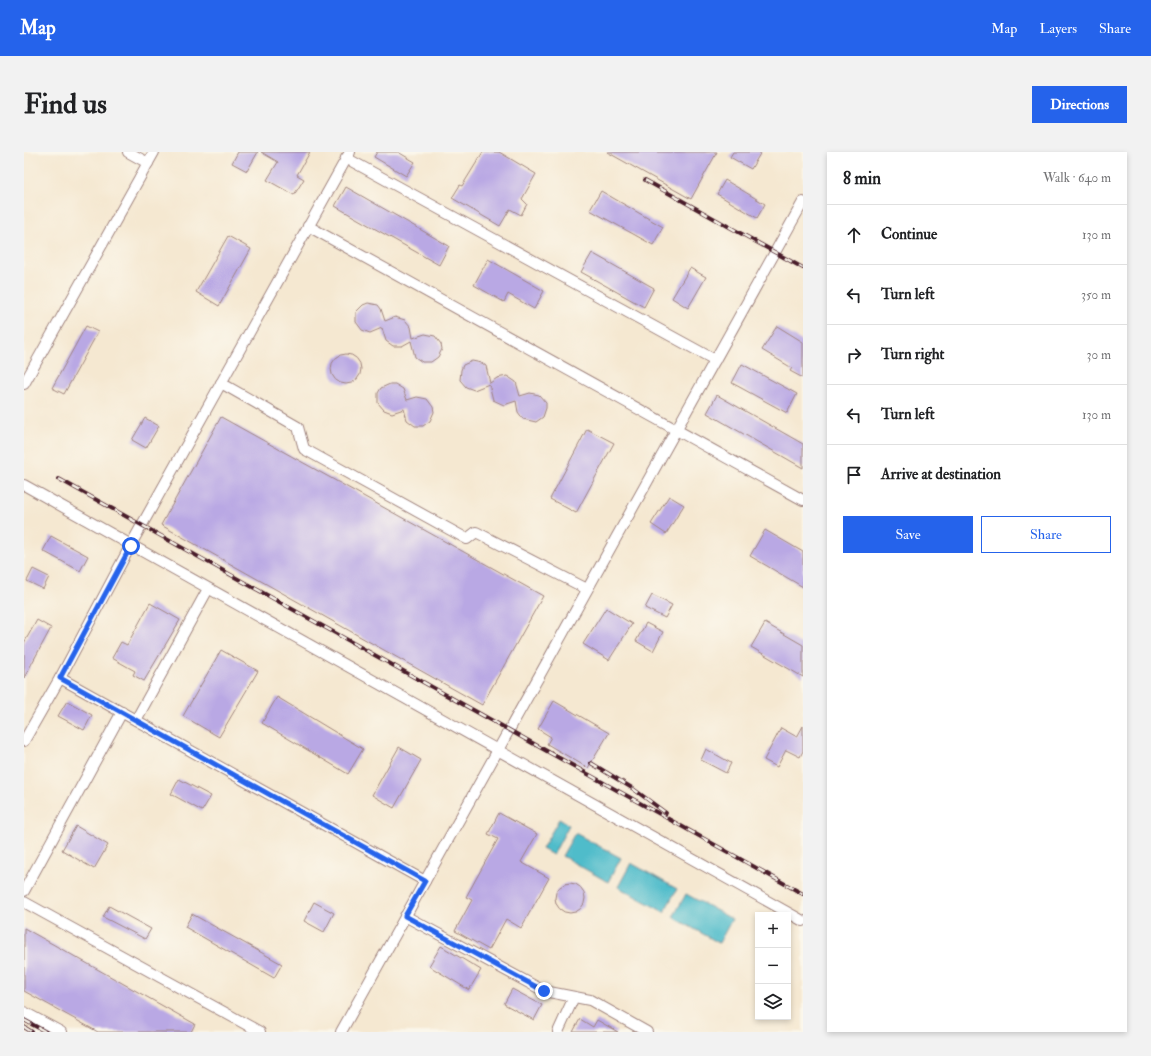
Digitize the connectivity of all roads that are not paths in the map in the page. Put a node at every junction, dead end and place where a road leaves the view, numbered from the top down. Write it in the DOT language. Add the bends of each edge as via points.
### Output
graph roads {
  1 [pos="128,152"];
  2 [pos="154,152"];
  3 [pos="348,155"];
  4 [pos="148,163"];
  5 [pos="803,202"];
  6 [pos="308,226"];
  7 [pos="715,360"];
  8 [pos="221,383"];
  9 [pos="24,384"];
  10 [pos="676,429"];
  11 [pos="24,485"];
  12 [pos="803,500"];
  13 [pos="131,546"];
  14 [pos="208,589"];
  15 [pos="587,589"];
  16 [pos="60,678"];
  17 [pos="122,712"];
  18 [pos="136,720"];
  19 [pos="27,729"];
  20 [pos="24,741"];
  21 [pos="497,751"];
  22 [pos="425,881"];
  23 [pos="24,891"];
  24 [pos="24,902"];
  25 [pos="405,916"];
  26 [pos="803,921"];
  27 [pos="574,997"];
  28 [pos="24,1012"];
  29 [pos="61,1032"];
  30 [pos="260,1032"];
  31 [pos="341,1032"];
  32 [pos="558,1032"];
  33 [pos="647,1032"];
  1 -- 4 [label="lane"];
  2 -- 4 [label="lane"];
  3 -- 6 [label="lane"];
  3 -- 7 [label="lane"];
  4 -- 9 [label="lane"];
  5 -- 7 [label="lane"];
  6 -- 8 [label="lane"];
  6 -- 10 [label="lane"];
  7 -- 10 [label="lane"];
  8 -- 13 [label="lane"];
  8 -- 15 [label="lane" via="298,427 304,449 467,539 476,532"];
  10 -- 12 [label="lane"];
  10 -- 15 [label="lane"];
  11 -- 13 [label="lane"];
  13 -- 14 [label="lane"];
  13 -- 16 [label="lane"];
  14 -- 18 [label="lane"];
  14 -- 21 [label="lane"];
  15 -- 21 [label="lane"];
  16 -- 17 [label="lane"];
  16 -- 19 [label="lane"];
  17 -- 18 [label="lane"];
  17 -- 23 [label="lane"];
  18 -- 22 [label="lane"];
  19 -- 20 [label="lane"];
  21 -- 22 [label="lane"];
  21 -- 26 [label="lane"];
  22 -- 25 [label="lane"];
  24 -- 30 [label="lane"];
  25 -- 27 [label="lane" via="544,991"];
  25 -- 31 [label="lane"];
  27 -- 32 [label="lane"];
  27 -- 33 [label="lane" via="590,1000"];
  28 -- 29 [label="lane"];
}
